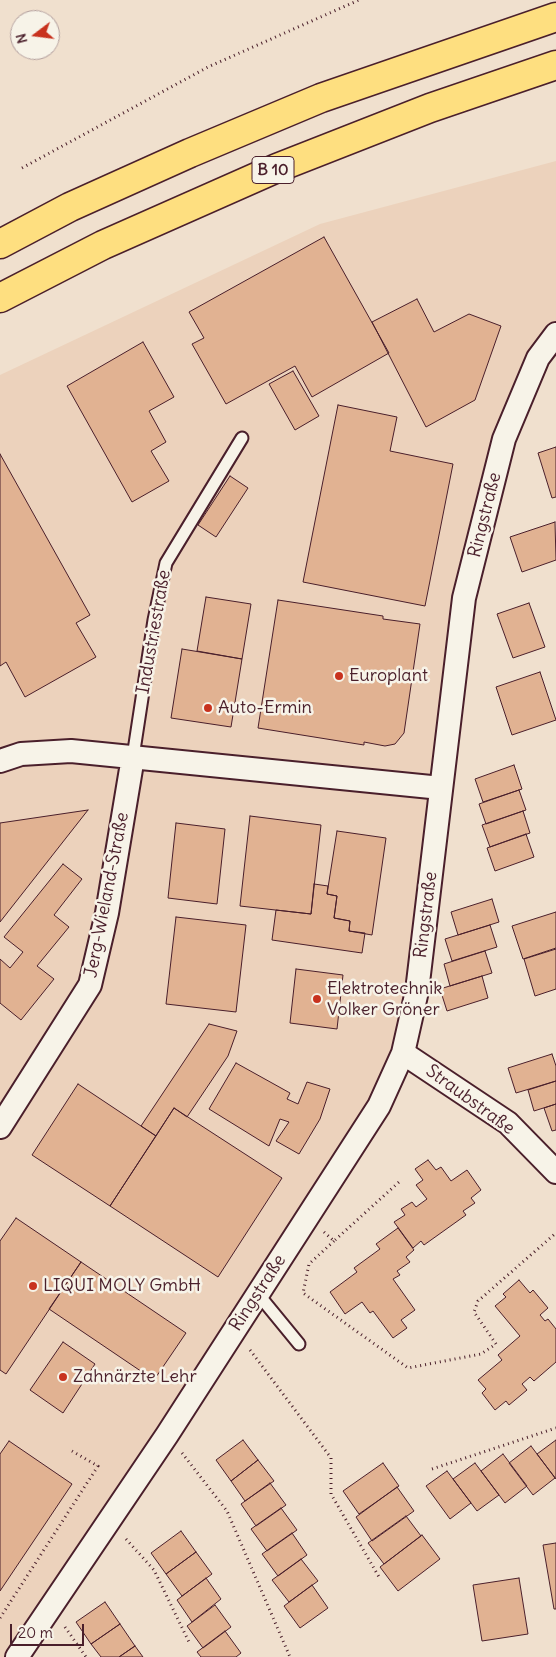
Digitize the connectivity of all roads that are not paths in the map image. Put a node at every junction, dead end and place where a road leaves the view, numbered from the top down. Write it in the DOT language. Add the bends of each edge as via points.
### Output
graph roads {
  1 [pos="556,17"];
  2 [pos="556,66"];
  3 [pos="0,244"];
  4 [pos="0,298"];
  5 [pos="556,334"];
  6 [pos="242,438"];
  7 [pos="133,757"];
  8 [pos="0,761"];
  9 [pos="441,788"];
  10 [pos="403,1053"];
  11 [pos="0,1127"];
  12 [pos="556,1172"];
  13 [pos="258,1294"];
  14 [pos="299,1344"];
  15 [pos="17,1657"];
  1 -- 3 [label="highway" via="321,98 79,203"];
  2 -- 4 [label="highway, B 10" via="430,108 276,168 103,245"];
  5 -- 9 [label="street, Ringstraße" via="538,358 504,439 464,598"];
  6 -- 7 [label="lane, Industriestraße" via="166,563"];
  7 -- 8 [label="street" via="70,752 21,754"];
  7 -- 9 [label="street"];
  7 -- 11 [label="street, Jerg-Wieland-Straße" via="107,913 90,985"];
  9 -- 10 [label="street, Ringstraße" via="417,992"];
  10 -- 12 [label="street, Straubstraße" via="508,1123"];
  10 -- 13 [label="street, Ringstraße" via="379,1106"];
  13 -- 14 [label="lane"];
  13 -- 15 [label="street, Ringstraße"];
}
